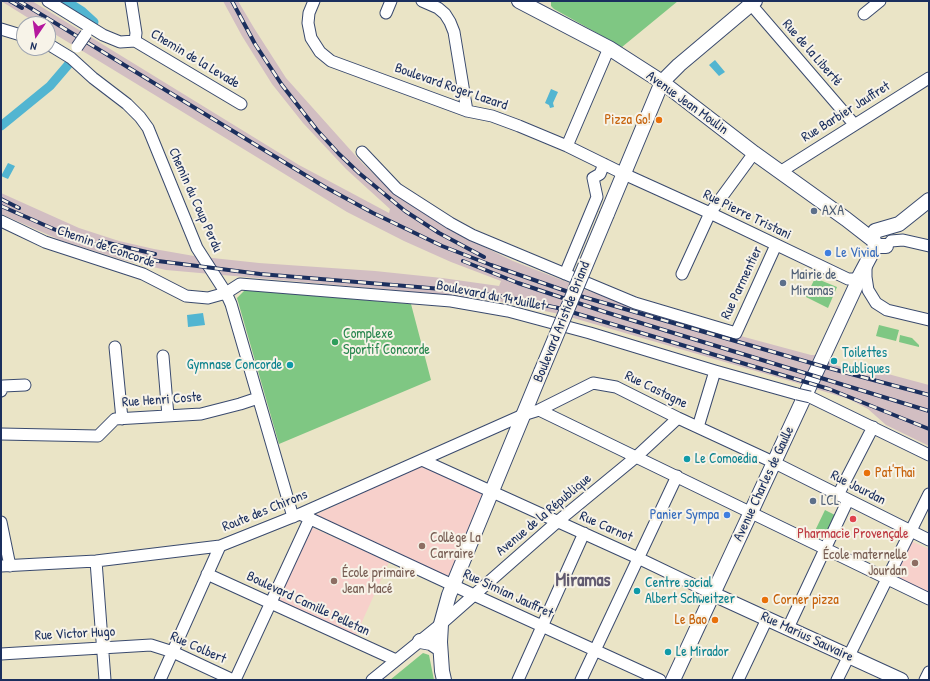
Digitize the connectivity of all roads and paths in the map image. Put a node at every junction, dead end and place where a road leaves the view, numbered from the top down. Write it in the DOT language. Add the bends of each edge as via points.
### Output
graph roads {
  1 [pos="48,1"];
  2 [pos="132,1"];
  3 [pos="314,1"];
  4 [pos="391,1"];
  5 [pos="422,1"];
  6 [pos="519,1"];
  7 [pos="880,1"];
  8 [pos="751,2"];
  9 [pos="386,13"];
  10 [pos="864,14"];
  11 [pos="1,29"];
  12 [pos="88,31"];
  13 [pos="16,34"];
  14 [pos="135,40"];
  15 [pos="609,48"];
  16 [pos="56,49"];
  17 [pos="71,58"];
  18 [pos="929,78"];
  19 [pos="662,82"];
  20 [pos="241,104"];
  21 [pos="467,111"];
  22 [pos="854,124"];
  23 [pos="567,146"];
  24 [pos="362,152"];
  25 [pos="754,153"];
  26 [pos="604,164"];
  27 [pos="780,172"];
  28 [pos="624,174"];
  29 [pos="929,200"];
  30 [pos="710,212"];
  31 [pos="1,221"];
  32 [pos="883,238"];
  33 [pos="776,245"];
  34 [pos="929,246"];
  35 [pos="565,274"];
  36 [pos="682,274"];
  37 [pos="860,281"];
  38 [pos="226,294"];
  39 [pos="929,320"];
  40 [pos="115,347"];
  41 [pos="163,356"];
  42 [pos="715,371"];
  43 [pos="25,385"];
  44 [pos="1,391"];
  45 [pos="258,398"];
  46 [pos="539,410"];
  47 [pos="523,415"];
  48 [pos="168,416"];
  49 [pos="122,418"];
  50 [pos="678,418"];
  51 [pos="698,427"];
  52 [pos="873,427"];
  53 [pos="1,434"];
  54 [pos="929,455"];
  55 [pos="636,457"];
  56 [pos="422,460"];
  57 [pos="774,462"];
  58 [pos="677,476"];
  59 [pos="492,492"];
  60 [pos="929,494"];
  61 [pos="843,497"];
  62 [pos="750,512"];
  63 [pos="301,517"];
  64 [pos="1,522"];
  65 [pos="557,522"];
  66 [pos="911,531"];
  67 [pos="584,534"];
  68 [pos="929,540"];
  69 [pos="220,546"];
  70 [pos="825,548"];
  71 [pos="638,558"];
  72 [pos="96,561"];
  73 [pos="5,566"];
  74 [pos="207,574"];
  75 [pos="887,578"];
  76 [pos="453,586"];
  77 [pos="713,594"];
  78 [pos="474,595"];
  79 [pos="929,598"];
  80 [pos="270,604"];
  81 [pos="767,619"];
  82 [pos="441,624"];
  83 [pos="542,626"];
  84 [pos="788,628"];
  85 [pos="420,641"];
  86 [pos="151,645"];
  87 [pos="103,648"];
  88 [pos="440,649"];
  89 [pos="595,650"];
  90 [pos="173,652"];
  91 [pos="1,654"];
  92 [pos="849,656"];
  93 [pos="396,660"];
  94 [pos="929,672"];
  95 [pos="105,680"];
  96 [pos="160,680"];
  97 [pos="234,680"];
  98 [pos="372,680"];
  99 [pos="444,680"];
  100 [pos="518,680"];
  101 [pos="581,680"];
  102 [pos="660,680"];
  103 [pos="673,680"];
  104 [pos="738,680"];
  105 [pos="836,680"];
  106 [pos="901,680"];
  107 [pos="925,680"];
  1 -- 12 [label="street, Chemin de la Levade"];
  2 -- 14 [label="street"];
  3 -- 21 [label="street, Boulevard Roger Lazard" via="309,13 310,38 320,52 331,61"];
  4 -- 9 [label="street"];
  5 -- 21 [label="street" via="438,8 450,22 454,32"];
  6 -- 15 [label="main road, Avenue Jean Moulin"];
  7 -- 10 [label="street"];
  8 -- 19 [label="main road, Boulevard Aristide Briand"];
  8 -- 22 [label="street, Rue de la Liberté"];
  11 -- 13 [label="street"];
  12 -- 14 [label="street, Chemin de la Levade" via="120,42"];
  12 -- 17 [label="street, bridge"];
  14 -- 20 [label="street, Chemin de la Levade"];
  15 -- 19 [label="main road, Avenue Jean Moulin"];
  15 -- 23 [label="street"];
  16 -- 17 [label="street, Chemin du Coup Perdu"];
  17 -- 38 [label="street, Chemin du Coup Perdu" via="127,104 148,128 196,248"];
  18 -- 22 [label="street, Rue Barbier Jauffret"];
  19 -- 25 [label="main road, Avenue Jean Moulin"];
  19 -- 28 [label="main road, Boulevard Aristide Briand"];
  21 -- 23 [label="street, Boulevard Roger Lazard" via="492,116"];
  22 -- 27 [label="street, Rue Barbier Jauffret"];
  23 -- 26 [label="street, Boulevard Roger Lazard"];
  24 -- 35 [label="street" via="397,189 450,223 472,236"];
  25 -- 27 [label="main road, Avenue Jean Moulin"];
  25 -- 30 [label="street"];
  26 -- 28 [label="street, Boulevard Roger Lazard"];
  26 -- 35 [label="street" via="600,174 593,178 597,197"];
  27 -- 32 [label="main road, Avenue Jean Moulin" via="846,219"];
  28 -- 30 [label="street, Rue Pierre Tristani"];
  28 -- 47 [label="main road, Boulevard Aristide Briand, bridge"];
  29 -- 32 [label="main road"];
  30 -- 33 [label="street, Rue Pierre Tristani"];
  30 -- 36 [label="street"];
  31 -- 38 [label="street, Chemin de Concorde" via="45,242 144,274 186,296 208,298"];
  32 -- 34 [label="street"];
  32 -- 37 [label="main road"];
  32 -- 37 [label="main road" via="866,260"];
  33 -- 35 [label="street, Rue Parmentier" via="736,333 635,303"];
  33 -- 37 [label="street, Rue Pierre Tristani" via="848,279"];
  37 -- 39 [label="street" via="879,306"];
  37 -- 57 [label="main road, Avenue Charles de Gaulle"];
  38 -- 42 [label="street, Boulevard du 14 Juillet" via="240,284 451,301 508,311"];
  38 -- 45 [label="street, Chemin du Coup Perdu"];
  40 -- 49 [label="street"];
  41 -- 48 [label="street"];
  42 -- 51 [label="street"];
  42 -- 52 [label="street, Boulevard du 14 Juillet, bridge" via="812,398"];
  43 -- 44 [label="street" via="3,386"];
  45 -- 48 [label="street, Rue Henri Coste" via="201,414"];
  45 -- 63 [label="street, Chemin du Coup Perdu"];
  46 -- 47 [label="street, Rue Castagne"];
  46 -- 50 [label="street, Rue Castagne" via="593,383 616,387"];
  46 -- 55 [label="street"];
  47 -- 56 [label="street, Route des Chirons"];
  47 -- 59 [label="main road, Boulevard Aristide Briand"];
  48 -- 49 [label="street, Rue Henri Coste"];
  49 -- 53 [label="street, Rue Henri Coste" via="115,419 98,436"];
  50 -- 51 [label="street, Rue Castagne"];
  50 -- 55 [label="street, Avenue de la République"];
  51 -- 57 [label="street, Rue Castagne"];
  52 -- 54 [label="street, Boulevard du 14 Juillet"];
  52 -- 61 [label="street"];
  55 -- 58 [label="street"];
  55 -- 65 [label="street, Avenue de la République"];
  56 -- 59 [label="street, Rue Carnot"];
  56 -- 63 [label="street, Route des Chirons"];
  57 -- 61 [label="street, Rue Jourdan"];
  57 -- 62 [label="main road, Avenue Charles de Gaulle"];
  58 -- 62 [label="street"];
  58 -- 71 [label="street"];
  59 -- 65 [label="street, Rue Carnot"];
  59 -- 76 [label="main road, Boulevard Aristide Briand"];
  60 -- 66 [label="street"];
  61 -- 66 [label="street, Rue Jourdan"];
  61 -- 70 [label="street"];
  62 -- 70 [label="street"];
  62 -- 77 [label="main road, Avenue Charles de Gaulle"];
  63 -- 69 [label="street, Route des Chirons"];
  63 -- 76 [label="street, Rue Simian Jauffret"];
  63 -- 80 [label="street"];
  64 -- 73 [label="street"];
  65 -- 67 [label="street, Rue Carnot"];
  65 -- 78 [label="street, Avenue de la République"];
  66 -- 68 [label="street, Rue Jourdan"];
  66 -- 75 [label="street"];
  67 -- 71 [label="street, Rue Carnot"];
  67 -- 83 [label="street"];
  69 -- 72 [label="street, Route des Chirons"];
  69 -- 74 [label="street"];
  70 -- 75 [label="street"];
  70 -- 84 [label="street"];
  71 -- 77 [label="street, Rue Carnot"];
  71 -- 89 [label="street"];
  72 -- 73 [label="street, Route des Chirons"];
  72 -- 87 [label="street"];
  74 -- 80 [label="street, Boulevard Camille Pelletan"];
  74 -- 90 [label="street"];
  75 -- 79 [label="street"];
  75 -- 92 [label="street"];
  76 -- 78 [label="street, Rue Simian Jauffret"];
  76 -- 82 [label="main road, Boulevard Aristide Briand"];
  77 -- 81 [label="main road, Rue Marius Sauvaire"];
  77 -- 103 [label="main road, Avenue Charles de Gaulle"];
  78 -- 82 [label="street, Avenue de la République"];
  78 -- 83 [label="street, Rue Simian Jauffret"];
  80 -- 93 [label="street, Boulevard Camille Pelletan"];
  80 -- 97 [label="street"];
  81 -- 84 [label="main road, Rue Marius Sauvaire"];
  81 -- 104 [label="street"];
  82 -- 85 [label="street, Avenue de la République"];
  82 -- 88 [label="main road, Boulevard Aristide Briand"];
  83 -- 89 [label="street, Rue Simian Jauffret"];
  83 -- 100 [label="street"];
  84 -- 92 [label="main road, Rue Marius Sauvaire"];
  85 -- 88 [label="main road" via="431,643"];
  85 -- 93 [label="street, Avenue de la République"];
  86 -- 87 [label="street, Rue Victor Hugo"];
  86 -- 90 [label="street, Rue Colbert"];
  87 -- 91 [label="street, Rue Victor Hugo"];
  87 -- 95 [label="street"];
  88 -- 99 [label="main road, Boulevard Aristide Briand"];
  89 -- 101 [label="street"];
  89 -- 102 [label="street, Rue Simian Jauffret"];
  90 -- 96 [label="street"];
  90 -- 97 [label="street, Rue Colbert"];
  92 -- 105 [label="street"];
  92 -- 106 [label="main road, Rue Marius Sauvaire"];
  93 -- 98 [label="street, Avenue de la République"];
  94 -- 107 [label="street"];
}
